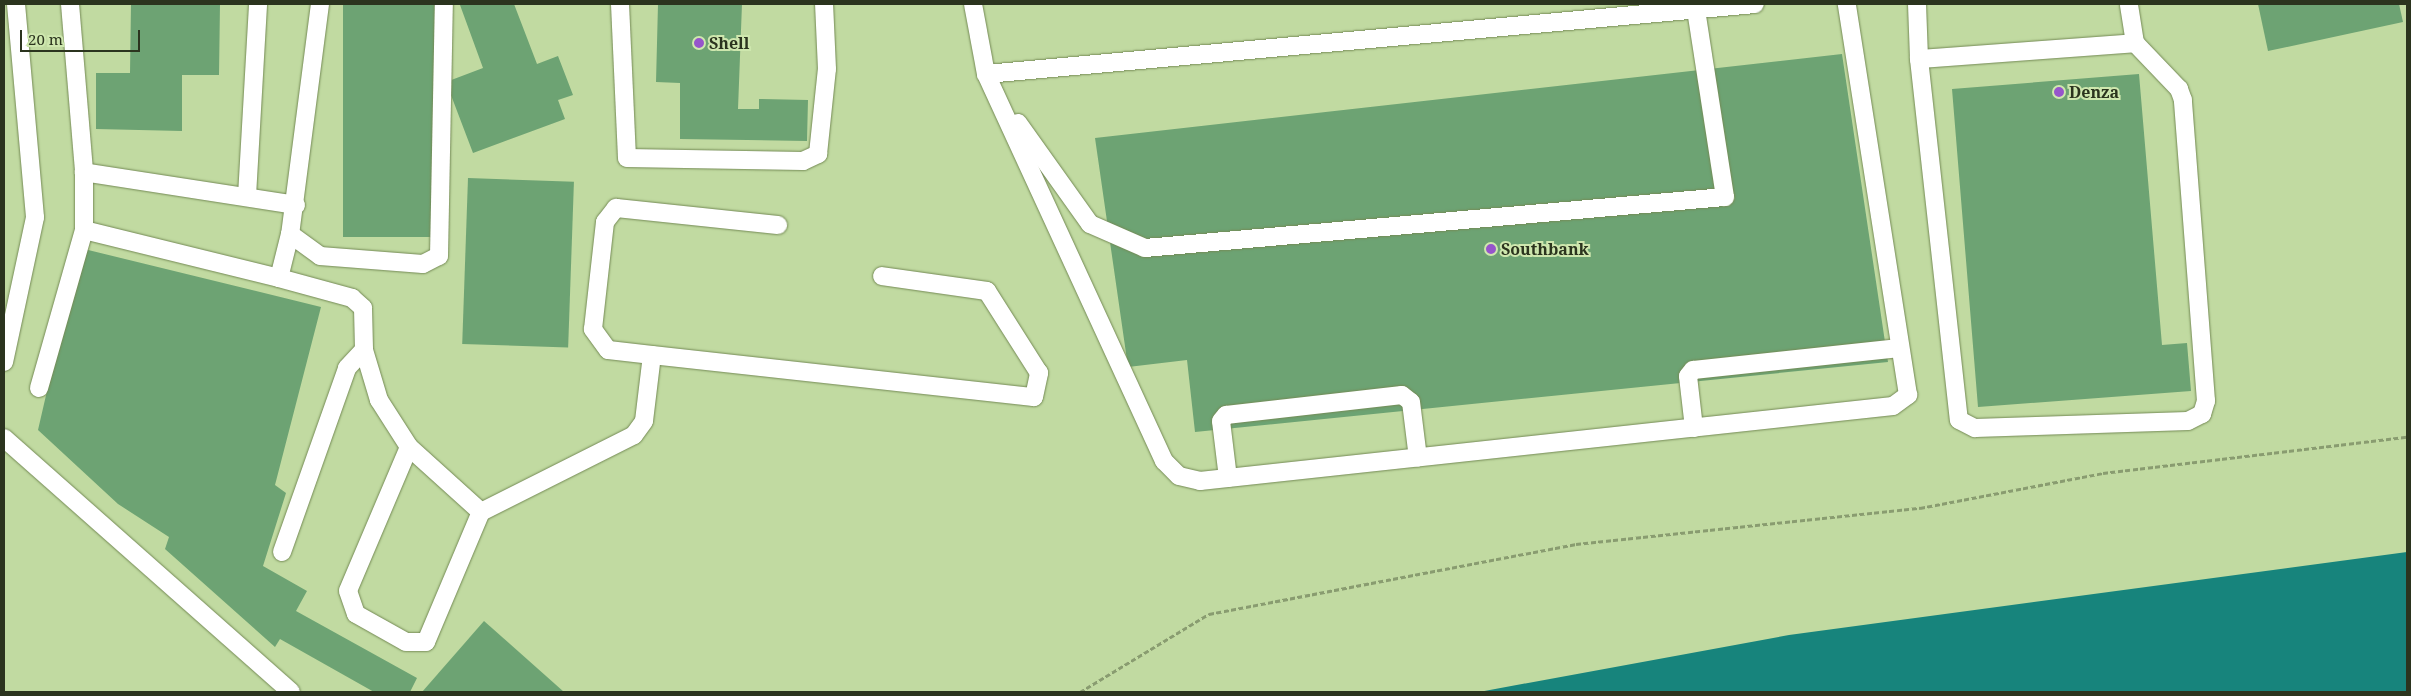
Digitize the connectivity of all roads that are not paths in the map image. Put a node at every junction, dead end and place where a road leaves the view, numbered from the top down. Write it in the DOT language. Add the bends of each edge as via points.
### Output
graph roads {
  1 [pos="16,4"];
  2 [pos="70,4"];
  3 [pos="258,4"];
  4 [pos="320,4"];
  5 [pos="444,4"];
  6 [pos="620,4"];
  7 [pos="824,4"];
  8 [pos="973,4"];
  9 [pos="1755,4"];
  10 [pos="1847,4"];
  11 [pos="1917,4"];
  12 [pos="2129,4"];
  13 [pos="1696,6"];
  14 [pos="2136,43"];
  15 [pos="1919,59"];
  16 [pos="986,74"];
  17 [pos="84,172"];
  18 [pos="247,196"];
  19 [pos="296,205"];
  20 [pos="778,225"];
  21 [pos="84,230"];
  22 [pos="290,234"];
  23 [pos="882,276"];
  24 [pos="279,278"];
  25 [pos="1900,348"];
  26 [pos="364,350"];
  27 [pos="652,355"];
  28 [pos="4,362"];
  29 [pos="39,388"];
  30 [pos="1694,428"];
  31 [pos="4,438"];
  32 [pos="409,447"];
  33 [pos="1418,458"];
  34 [pos="1228,478"];
  35 [pos="481,512"];
  36 [pos="282,552"];
  37 [pos="291,692"];
  1 -- 28 [label="lane" via="35,216"];
  2 -- 17 [label="lane"];
  3 -- 18 [label="lane"];
  4 -- 19 [label="lane"];
  5 -- 22 [label="lane" via="439,256 423,264 320,256"];
  6 -- 7 [label="lane" via="627,158 803,161 818,154 828,69"];
  8 -- 16 [label="lane"];
  9 -- 13 [label="lane"];
  10 -- 25 [label="lane"];
  11 -- 15 [label="lane"];
  12 -- 14 [label="lane"];
  13 -- 16 [label="lane"];
  13 -- 16 [label="lane" via="1725,197 1145,248 1090,224 1050,171"];
  14 -- 15 [label="lane"];
  14 -- 15 [label="lane" via="2179,89 2183,100 2206,402 2202,414 2188,421 1975,428 1959,420"];
  16 -- 34 [label="lane" via="1164,461 1179,476 1200,481"];
  17 -- 18 [label="lane"];
  17 -- 21 [label="lane"];
  18 -- 19 [label="lane"];
  19 -- 22 [label="lane"];
  20 -- 27 [label="lane" via="616,208 605,222 593,329 608,350"];
  21 -- 24 [label="lane"];
  21 -- 29 [label="lane"];
  22 -- 24 [label="lane"];
  23 -- 27 [label="lane" via="987,291 1039,374 1034,397"];
  24 -- 26 [label="lane" via="352,298 363,308"];
  25 -- 30 [label="lane" via="1908,395 1893,406"];
  25 -- 30 [label="lane" via="1693,370 1688,376"];
  26 -- 32 [label="lane" via="379,400"];
  26 -- 36 [label="lane" via="347,368"];
  27 -- 35 [label="lane" via="644,421 634,435"];
  30 -- 33 [label="lane"];
  31 -- 37 [label="lane"];
  32 -- 35 [label="lane"];
  32 -- 35 [label="lane" via="348,591 356,614 406,642 426,642"];
  33 -- 34 [label="lane"];
  33 -- 34 [label="lane" via="1411,402 1402,395 1226,415 1221,421"];
}
